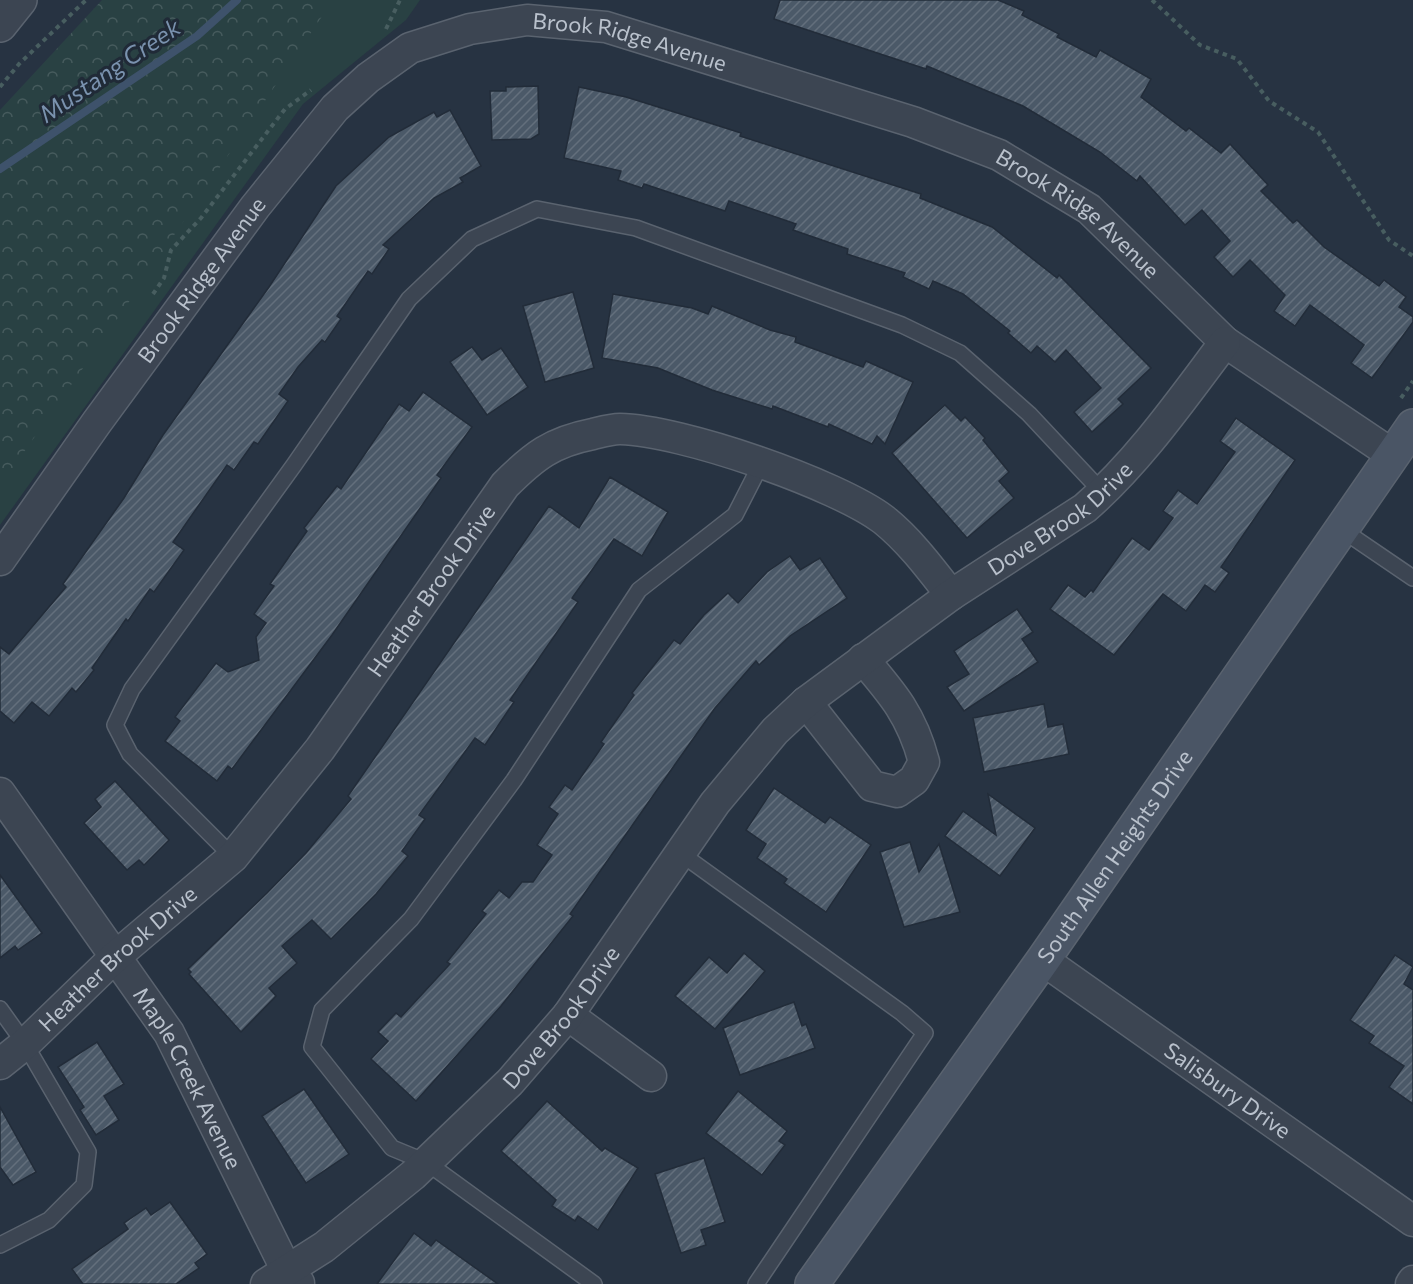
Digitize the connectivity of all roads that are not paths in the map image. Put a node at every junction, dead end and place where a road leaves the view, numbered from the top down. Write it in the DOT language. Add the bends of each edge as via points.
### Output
graph roads {
  1 [pos="20,0"];
  2 [pos="0,25"];
  3 [pos="1225,342"];
  4 [pos="1413,426"];
  5 [pos="1393,455"];
  6 [pos="761,464"];
  7 [pos="1102,493"];
  8 [pos="1341,529"];
  9 [pos="0,560"];
  10 [pos="1413,578"];
  11 [pos="951,594"];
  12 [pos="863,659"];
  13 [pos="806,702"];
  14 [pos="0,793"];
  15 [pos="680,853"];
  16 [pos="233,857"];
  17 [pos="115,957"];
  18 [pos="1043,960"];
  19 [pos="0,1008"];
  20 [pos="568,1015"];
  21 [pos="26,1044"];
  22 [pos="0,1064"];
  23 [pos="651,1076"];
  24 [pos="426,1162"];
  25 [pos="1413,1221"];
  26 [pos="0,1245"];
  27 [pos="284,1279"];
  28 [pos="594,1284"];
  29 [pos="756,1284"];
  30 [pos="812,1284"];
  1 -- 2 [label="street"];
  3 -- 5 [label="street, Brook Ridge Avenue"];
  3 -- 7 [label="street, Dove Brook Drive"];
  3 -- 9 [label="street, Brook Ridge Avenue" via="1089,209 999,155 913,122 606,27 527,20 470,29 410,48 335,108 248,216"];
  4 -- 5 [label="main road, South Allen Heights Drive"];
  5 -- 8 [label="main road, South Allen Heights Drive"];
  6 -- 11 [label="street, Heather Brook Drive" via="863,506 916,551"];
  6 -- 16 [label="street, Heather Brook Drive" via="658,435 618,429 550,446 530,460 505,485 320,749"];
  6 -- 24 [label="lane" via="735,515 639,590 514,780 411,919 322,1010 312,1047 392,1148"];
  7 -- 11 [label="street, Dove Brook Drive" via="1085,508"];
  7 -- 16 [label="lane" via="1029,414 960,352 902,325 636,228 537,209 472,239 409,299 132,689 115,725 130,754"];
  8 -- 10 [label="lane"];
  8 -- 18 [label="main road, South Allen Heights Drive"];
  11 -- 12 [label="street, Dove Brook Drive"];
  12 -- 13 [label="street, Dove Brook Drive"];
  12 -- 13 [label="street" via="902,705 918,740 924,762 914,780 897,792 872,786"];
  13 -- 15 [label="street, Dove Brook Drive" via="746,763"];
  14 -- 17 [label="street, Maple Creek Avenue"];
  15 -- 20 [label="street, Dove Brook Drive"];
  15 -- 29 [label="lane" via="925,1033"];
  16 -- 17 [label="street, Heather Brook Drive"];
  17 -- 21 [label="street, Heather Brook Drive"];
  17 -- 27 [label="street, Maple Creek Avenue" via="169,1033"];
  18 -- 25 [label="street, Salisbury Drive"];
  18 -- 30 [label="main road, South Allen Heights Drive"];
  19 -- 21 [label="lane"];
  20 -- 23 [label="street"];
  20 -- 24 [label="street, Dove Brook Drive" via="510,1082"];
  21 -- 22 [label="street, Heather Brook Drive"];
  21 -- 26 [label="lane" via="88,1152 84,1185 49,1220"];
  24 -- 27 [label="street, Dove Brook Drive"];
  24 -- 28 [label="lane"];
}
